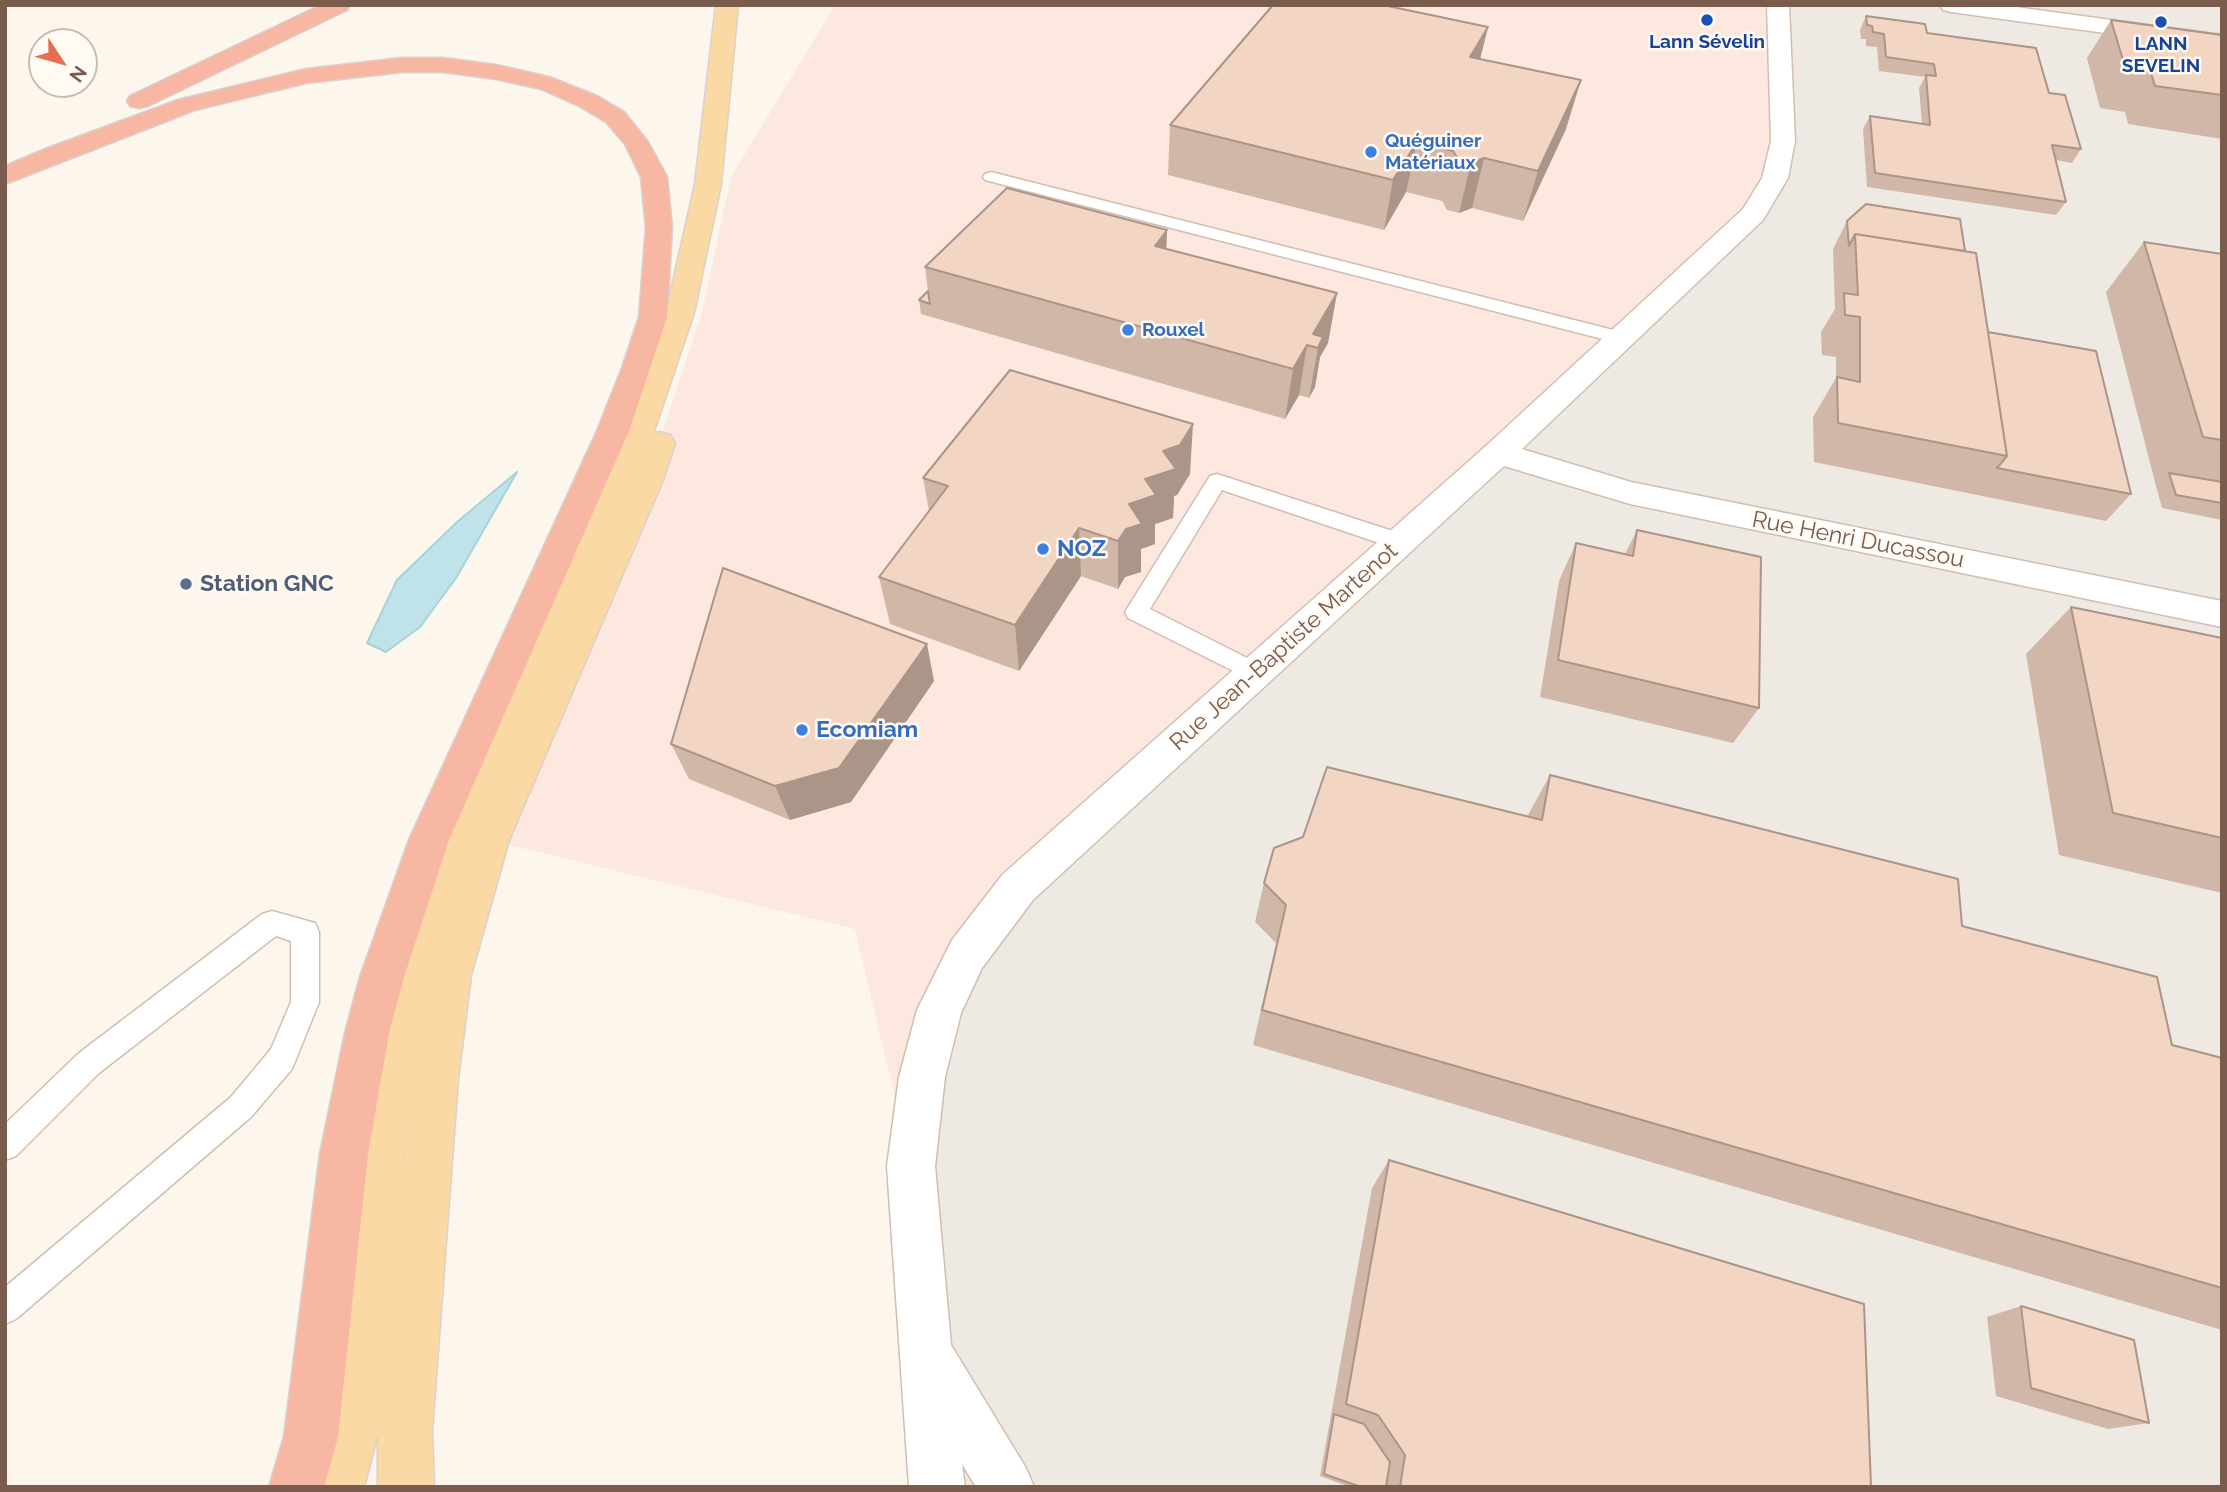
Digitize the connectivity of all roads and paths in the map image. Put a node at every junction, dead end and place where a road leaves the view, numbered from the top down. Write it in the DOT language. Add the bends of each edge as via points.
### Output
graph roads {
  1 [pos="340,5"];
  2 [pos="727,5"];
  3 [pos="746,5"];
  4 [pos="1778,5"];
  5 [pos="1951,5"];
  6 [pos="2222,42"];
  7 [pos="5,166"];
  8 [pos="5,176"];
  9 [pos="991,177"];
  10 [pos="1622,338"];
  11 [pos="1498,453"];
  12 [pos="1400,542"];
  13 [pos="2222,614"];
  14 [pos="1255,673"];
  15 [pos="5,1145"];
  16 [pos="5,1308"];
  17 [pos="928,1356"];
  18 [pos="296,1487"];
  19 [pos="336,1487"];
  20 [pos="406,1487"];
  21 [pos="937,1487"];
  22 [pos="961,1487"];
  23 [pos="1007,1487"];
  1 -- 7 [label="highway"];
  2 -- 19 [label="main road" via="708,184 680,313 637,435 459,841 415,975 381,1145 353,1427"];
  3 -- 20 [label="main road" via="731,177 702,312 647,480 489,840 449,975 435,1079 406,1418"];
  4 -- 10 [label="street, Rue Jean-Baptiste Martenot" via="1783,141 1775,178 1754,214"];
  5 -- 6 [label="street"];
  8 -- 18 [label="highway" via="187,105 306,76 443,65 549,85 588,101 615,117 636,142 654,177 658,268 653,317 637,368 614,431 429,840 382,977 344,1154 310,1437"];
  9 -- 10 [label="lane"];
  10 -- 11 [label="street, Rue Jean-Baptiste Martenot"];
  11 -- 12 [label="street, Rue Jean-Baptiste Martenot"];
  11 -- 13 [label="street, Rue Henri Ducassou" via="1630,494"];
  12 -- 14 [label="street, Rue Jean-Baptiste Martenot"];
  12 -- 14 [label="lane" via="1217,481 1136,612"];
  14 -- 17 [label="street, Rue Jean-Baptiste Martenot" via="1018,887 967,954 939,1010 922,1077 911,1167"];
  15 -- 16 [label="lane" via="89,1063 272,923 305,932 305,1002 282,1059 241,1107"];
  17 -- 21 [label="street"];
  17 -- 22 [label="street"];
  17 -- 23 [label="street"];
}
